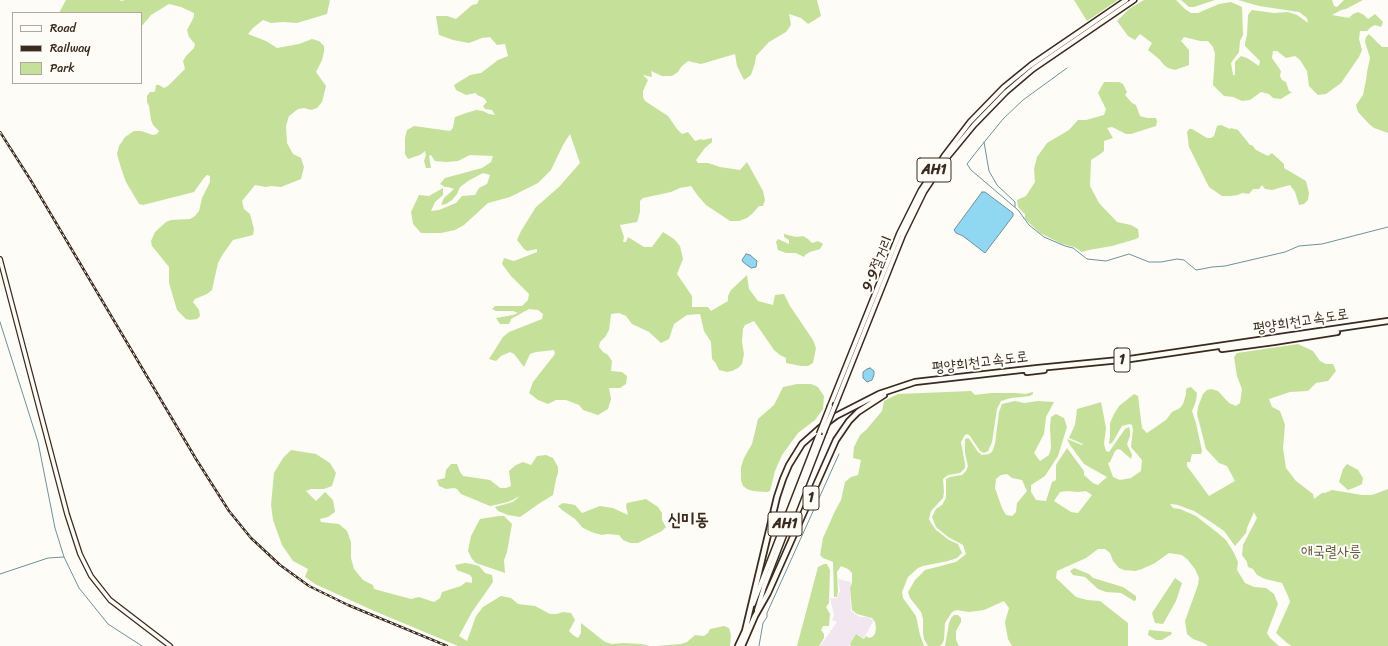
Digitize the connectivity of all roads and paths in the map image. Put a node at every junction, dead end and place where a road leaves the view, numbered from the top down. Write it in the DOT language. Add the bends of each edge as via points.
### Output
graph roads {
  1 [pos="1126,0"];
  2 [pos="1134,0"];
  3 [pos="0,260"];
  4 [pos="1388,322"];
  5 [pos="750,612"];
  6 [pos="755,616"];
  7 [pos="170,646"];
  8 [pos="738,646"];
  9 [pos="742,646"];
  1 -- 5 [label="highway, 9·9절거리 / AH1, bridge" via="1031,65 1004,87 970,122 921,190 899,234"];
  2 -- 6 [label="highway, 9·9절거리 / AH1, bridge" via="1033,69 1006,92 974,124 924,192 903,235 824,432"];
  3 -- 7 [label="main road" via="67,514 80,554 91,576 110,600"];
  4 -- 5 [label="highway, 평양희천고속도로 / 1" via="1130,359 915,382 892,389 836,416 802,444 782,479"];
  4 -- 6 [label="highway, 평양희천고속도로 / 1" via="1274,342 1108,364 928,383 885,394 858,412 836,440 768,593"];
  5 -- 8 [label="highway, 평양희천고속도로 / 1"];
  6 -- 9 [label="highway, 평양희천고속도로 / 1"];
}
